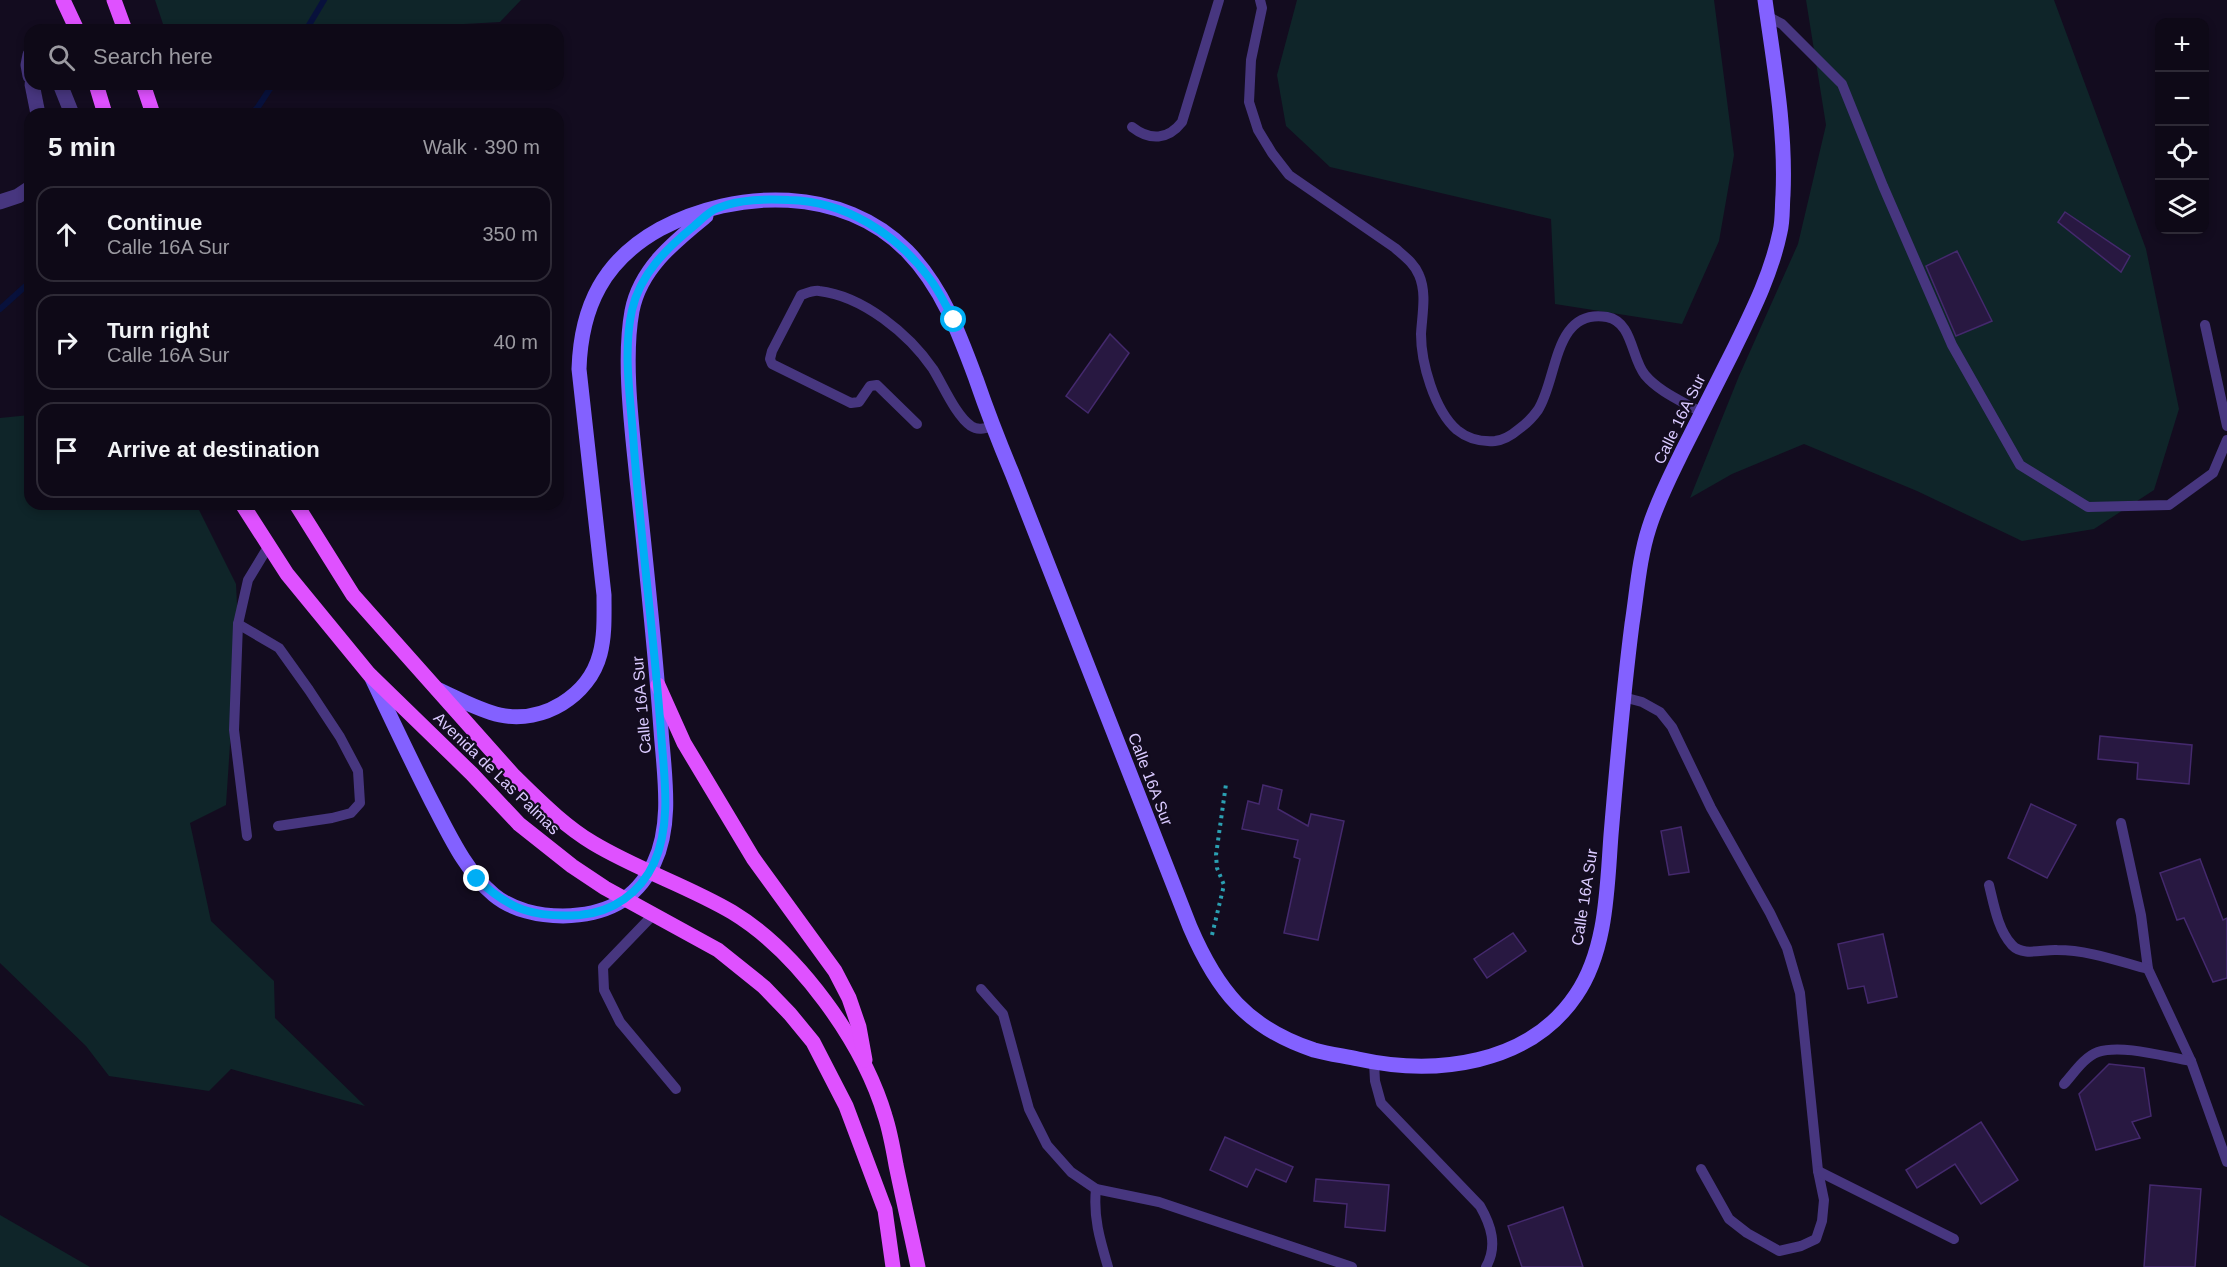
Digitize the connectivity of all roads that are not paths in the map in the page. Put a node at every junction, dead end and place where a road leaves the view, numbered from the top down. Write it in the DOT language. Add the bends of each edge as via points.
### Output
graph roads {
  1 [pos="63,0"];
  2 [pos="114,0"];
  3 [pos="1219,0"];
  4 [pos="1260,0"];
  5 [pos="1765,0"];
  6 [pos="1767,16"];
  7 [pos="74,24"];
  8 [pos="122,24"];
  9 [pos="33,90"];
  10 [pos="62,90"];
  11 [pos="98,90"];
  12 [pos="145,90"];
  13 [pos="37,108"];
  14 [pos="70,108"];
  15 [pos="103,108"];
  16 [pos="151,108"];
  17 [pos="1132,127"];
  18 [pos="24,192"];
  19 [pos="0,202"];
  20 [pos="715,208"];
  21 [pos="2205,326"];
  22 [pos="1702,413"];
  23 [pos="916,424"];
  24 [pos="993,426"];
  25 [pos="2227,426"];
  26 [pos="2227,440"];
  27 [pos="2224,454"];
  28 [pos="246,510"];
  29 [pos="300,510"];
  30 [pos="268,547"];
  31 [pos="238,624"];
  32 [pos="369,674"];
  33 [pos="658,685"];
  34 [pos="434,688"];
  35 [pos="1623,697"];
  36 [pos="2121,823"];
  37 [pos="278,826"];
  38 [pos="247,836"];
  39 [pos="1989,885"];
  40 [pos="650,913"];
  41 [pos="2148,969"];
  42 [pos="981,989"];
  43 [pos="2191,1061"];
  44 [pos="1374,1063"];
  45 [pos="868,1072"];
  46 [pos="2064,1084"];
  47 [pos="676,1089"];
  48 [pos="2227,1162"];
  49 [pos="1701,1169"];
  50 [pos="1818,1171"];
  51 [pos="1096,1189"];
  52 [pos="1954,1239"];
  53 [pos="893,1267"];
  54 [pos="918,1267"];
  55 [pos="1108,1267"];
  56 [pos="1352,1267"];
  57 [pos="1486,1267"];
  1 -- 7 [label="main road"];
  2 -- 8 [label="main road"];
  3 -- 17 [label="lane" via="1182,122 1165,137 1142,135"];
  4 -- 22 [label="lane" via="1249,102 1258,130 1289,175 1410,260 1423,292 1421,336 1427,375 1441,409 1457,430 1471,438 1499,440 1527,423 1547,391 1561,343 1570,328 1595,316 1620,323 1646,376"];
  5 -- 6 [label="main road, Calle 16A Sur"];
  6 -- 22 [label="main road, Calle 16A Sur" via="1780,108 1784,171 1781,229 1765,286"];
  6 -- 27 [label="lane" via="1782,24 1842,84 1952,345 2020,465 2088,507 2169,505 2213,473"];
  9 -- 13 [label="street"];
  10 -- 14 [label="street"];
  11 -- 15 [label="main road"];
  12 -- 16 [label="main road"];
  18 -- 19 [label="street"];
  20 -- 24 [label="main road, Calle 16A Sur" via="794,200 824,205 881,230 906,250 931,280 954,320"];
  20 -- 33 [label="main road, Calle 16A Sur" via="672,244 653,266 632,309 628,341 634,453"];
  20 -- 34 [label="main road, Calle 16A Sur" via="669,224 624,255 599,285 585,320 579,369 604,595 604,631 593,672 560,706 525,716 502,715"];
  21 -- 25 [label="lane"];
  22 -- 35 [label="main road, Calle 16A Sur" via="1648,528"];
  23 -- 24 [label="lane" via="877,384 870,386 859,402 851,403 772,364 772,351 801,294 818,291 835,295 884,317 922,356 964,419 973,427"];
  24 -- 44 [label="main road, Calle 16A Sur" via="1205,961 1246,1014 1273,1033 1315,1050"];
  26 -- 27 [label="lane"];
  28 -- 30 [label="main road, Avenida de Las Palmas"];
  29 -- 34 [label="main road, Avenida de Las Palmas" via="352,595"];
  30 -- 31 [label="lane" via="248,580"];
  30 -- 32 [label="main road, Avenida de Las Palmas"];
  31 -- 37 [label="lane" via="279,648 340,737 358,771 360,802 351,813"];
  31 -- 38 [label="lane" via="234,730"];
  32 -- 33 [label="main road, Calle 16A Sur" via="438,814 477,879 496,897 519,909 562,916 601,912 614,906 644,880 654,862 665,817"];
  32 -- 40 [label="main road, Avenida de Las Palmas" via="543,845"];
  33 -- 45 [label="main road" via="684,743 753,858 835,970 859,1027"];
  34 -- 45 [label="main road, Avenida de Las Palmas" via="514,776 566,825 624,860 713,902 753,927 789,957 843,1027"];
  35 -- 44 [label="main road, Calle 16A Sur" via="1599,941 1576,995 1554,1021 1505,1052 1451,1065"];
  35 -- 50 [label="lane" via="1659,712 1672,727 1787,948 1800,993"];
  36 -- 41 [label="lane"];
  39 -- 41 [label="lane" via="1998,917 2013,947 2025,952 2091,953"];
  40 -- 47 [label="lane" via="603,967 604,990 620,1022"];
  40 -- 53 [label="main road, Avenida de Las Palmas" via="740,966 813,1042 846,1106 885,1210"];
  41 -- 43 [label="lane"];
  42 -- 51 [label="lane" via="1003,1014 1029,1109 1047,1145 1071,1172"];
  43 -- 46 [label="lane" via="2116,1049 2097,1053 2082,1063"];
  43 -- 48 [label="lane"];
  44 -- 57 [label="lane" via="1381,1103 1487,1217 1493,1247"];
  45 -- 54 [label="main road, Avenida de Las Palmas" via="885,1115"];
  49 -- 50 [label="lane" via="1730,1219 1779,1251 1816,1239 1824,1200"];
  50 -- 52 [label="lane"];
  51 -- 55 [label="lane" via="1097,1230"];
  51 -- 56 [label="lane" via="1159,1202"];
}
